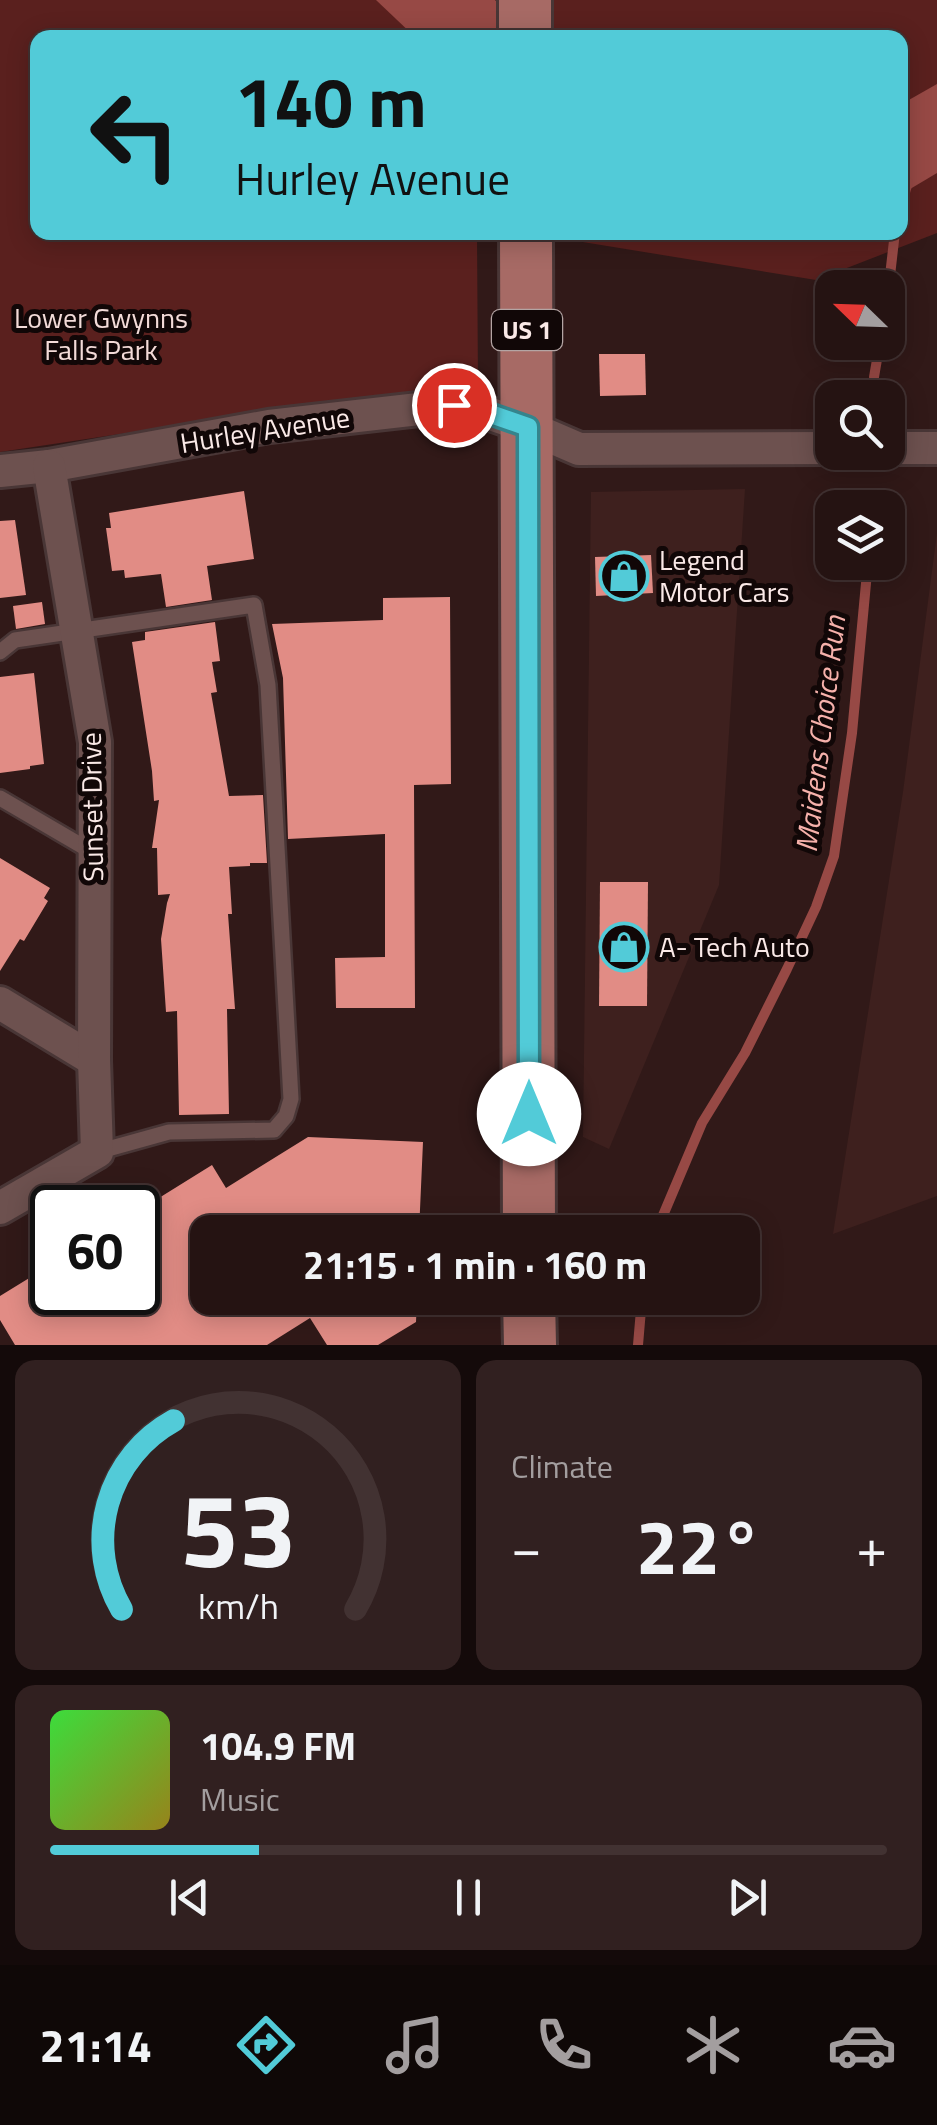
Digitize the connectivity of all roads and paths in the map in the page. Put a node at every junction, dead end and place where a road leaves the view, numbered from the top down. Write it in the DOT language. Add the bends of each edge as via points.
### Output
graph roads {
  1 [pos="525,0"];
  2 [pos="526,30"];
  3 [pos="526,240"];
  4 [pos="528,427"];
  5 [pos="815,448"];
  6 [pos="905,448"];
  7 [pos="937,448"];
  8 [pos="50,466"];
  9 [pos="0,471"];
  10 [pos="75,631"];
  11 [pos="0,652"];
  12 [pos="0,798"];
  13 [pos="94,853"];
  14 [pos="0,1003"];
  15 [pos="94,1060"];
  16 [pos="97,1152"];
  17 [pos="0,1208"];
  18 [pos="529,1215"];
  19 [pos="530,1315"];
  20 [pos="530,1345"];
  1 -- 2 [label="main road"];
  3 -- 4 [label="main road, US 1"];
  4 -- 5 [label="street, Hurley Avenue" via="579,449"];
  4 -- 8 [label="street, Hurley Avenue" via="454,405 269,426"];
  4 -- 18 [label="main road, US 1"];
  6 -- 7 [label="street"];
  8 -- 9 [label="street, Hurley Avenue"];
  8 -- 10 [label="street, Sunset Drive"];
  10 -- 11 [label="lane" via="15,640"];
  10 -- 13 [label="street, Sunset Drive" via="94,742"];
  10 -- 16 [label="lane" via="254,606 268,685 291,1100 274,1130 169,1132"];
  12 -- 13 [label="lane"];
  13 -- 15 [label="street, Sunset Drive"];
  14 -- 15 [label="street"];
  15 -- 16 [label="street, Sunset Drive"];
  16 -- 17 [label="street"];
  19 -- 20 [label="main road"];
}
